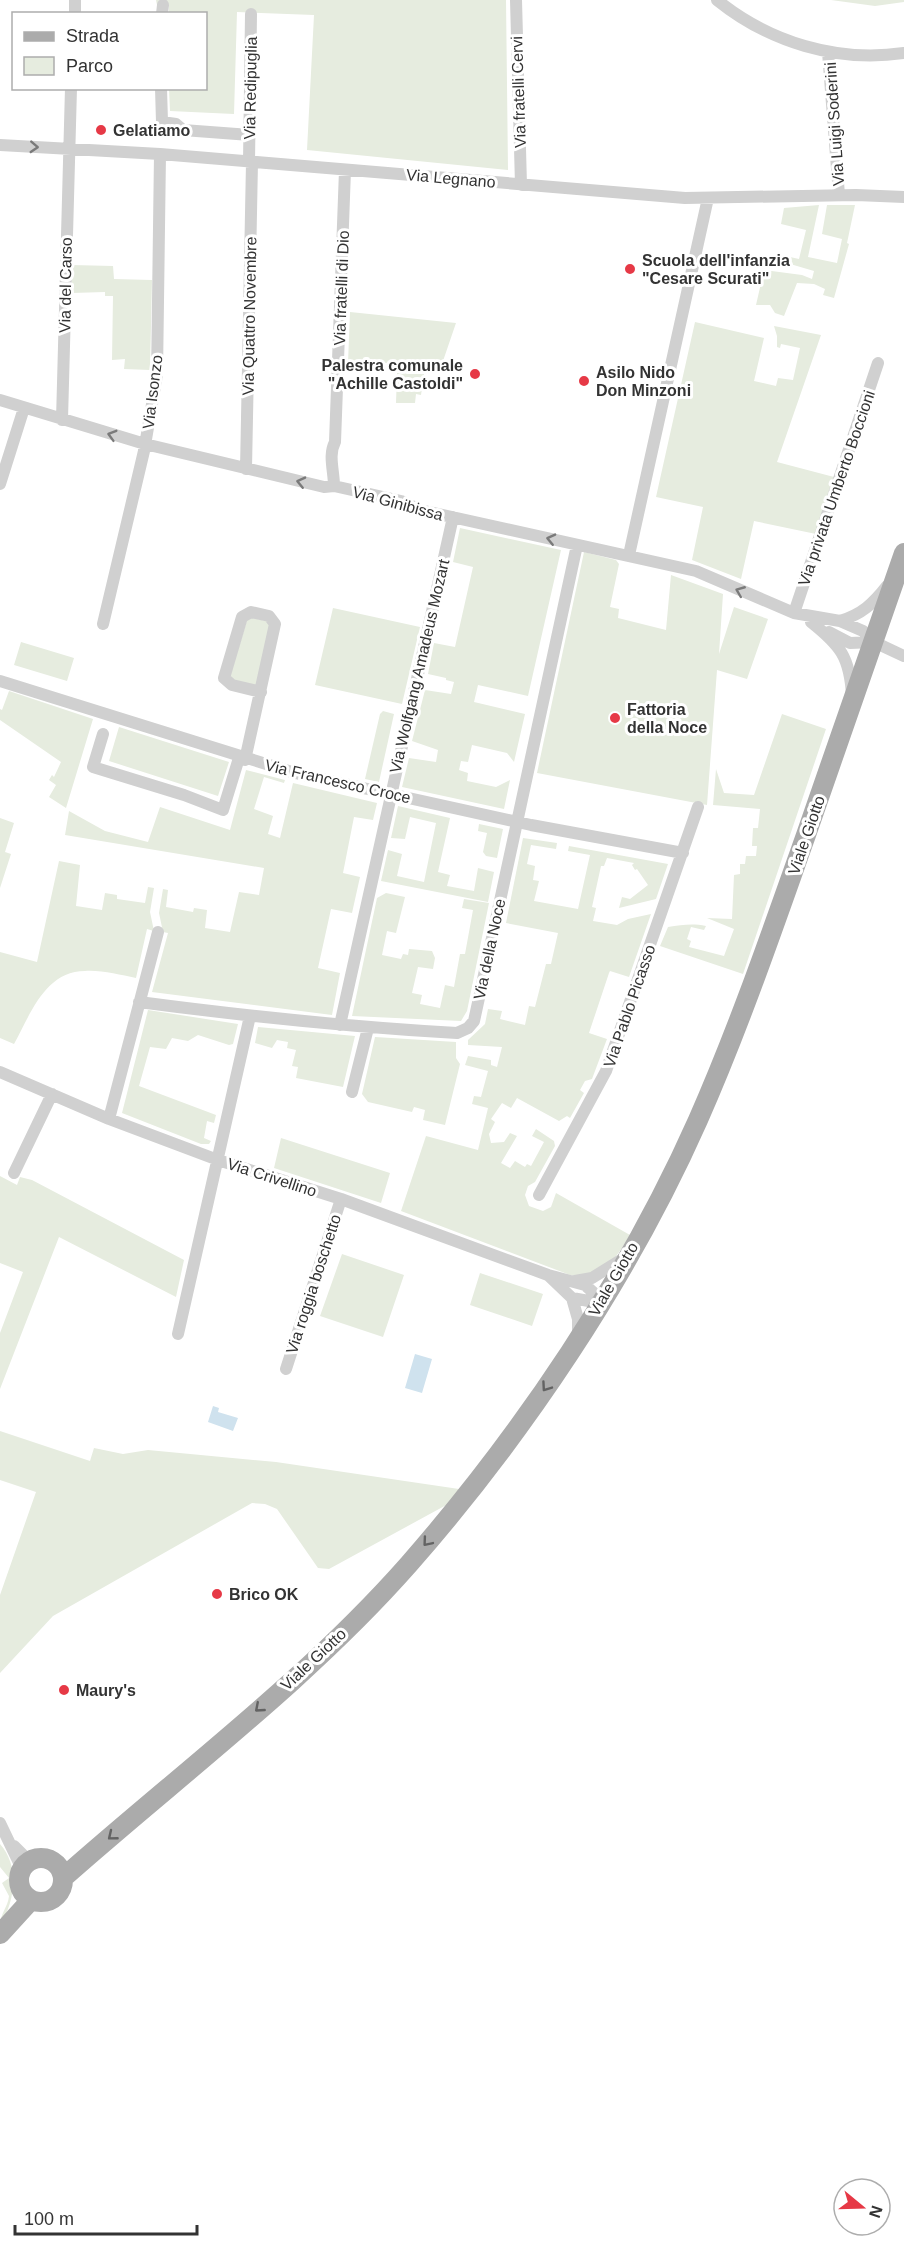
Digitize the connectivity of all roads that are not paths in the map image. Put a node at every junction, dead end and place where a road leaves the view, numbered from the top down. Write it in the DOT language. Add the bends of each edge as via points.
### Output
graph roads {
  1 [pos="516,0"];
  2 [pos="717,0"];
  3 [pos="251,15"];
  4 [pos="828,52"];
  5 [pos="904,53"];
  6 [pos="71,90"];
  7 [pos="161,90"];
  8 [pos="250,135"];
  9 [pos="0,145"];
  10 [pos="68,149"];
  11 [pos="160,154"];
  12 [pos="251,162"];
  13 [pos="345,170"];
  14 [pos="521,185"];
  15 [pos="839,195"];
  16 [pos="903,197"];
  17 [pos="708,198"];
  18 [pos="878,363"];
  19 [pos="0,400"];
  20 [pos="24,408"];
  21 [pos="62,420"];
  22 [pos="145,444"];
  23 [pos="246,469"];
  24 [pos="0,484"];
  25 [pos="334,486"];
  26 [pos="453,517"];
  27 [pos="577,545"];
  28 [pos="629,555"];
  29 [pos="901,562"];
  30 [pos="794,613"];
  31 [pos="840,621"];
  32 [pos="811,622"];
  33 [pos="103,624"];
  34 [pos="874,642"];
  35 [pos="904,656"];
  36 [pos="0,681"];
  37 [pos="261,692"];
  38 [pos="852,704"];
  39 [pos="103,734"];
  40 [pos="242,759"];
  41 [pos="390,794"];
  42 [pos="698,807"];
  43 [pos="516,822"];
  44 [pos="682,853"];
  45 [pos="158,932"];
  46 [pos="139,1002"];
  47 [pos="250,1016"];
  48 [pos="340,1025"];
  49 [pos="368,1028"];
  50 [pos="0,1072"];
  51 [pos="352,1092"];
  52 [pos="52,1094"];
  53 [pos="109,1119"];
  54 [pos="218,1160"];
  55 [pos="14,1173"];
  56 [pos="539,1196"];
  57 [pos="341,1199"];
  58 [pos="627,1256"];
  59 [pos="548,1275"];
  60 [pos="571,1282"];
  61 [pos="572,1298"];
  62 [pos="600,1303"];
  63 [pos="178,1334"];
  64 [pos="578,1338"];
  65 [pos="286,1369"];
  66 [pos="0,1823"];
  67 [pos="11,1843"];
  68 [pos="89,1855"];
  69 [pos="32,1875"];
  70 [pos="63,1878"];
  71 [pos="3,1930"];
  1 -- 14 [label="street, Via fratelli Cervi"];
  2 -- 4 [label="street" via="764,31"];
  3 -- 8 [label="street, Via Redipuglia"];
  4 -- 5 [label="street"];
  4 -- 15 [label="street, Via Luigi Soderini"];
  6 -- 10 [label="street, Via del Carso"];
  7 -- 8 [label="street" via="162,122 176,124 183,130"];
  8 -- 12 [label="street, Via Redipuglia"];
  9 -- 10 [label="street, Via Legnano, one-way"];
  10 -- 11 [label="street, Via Legnano"];
  10 -- 21 [label="street, Via del Carso"];
  11 -- 12 [label="street, Via Legnano"];
  11 -- 22 [label="street, Via Isonzo" via="157,375"];
  12 -- 13 [label="street, Via Legnano"];
  12 -- 23 [label="street, Via Quattro Novembre"];
  13 -- 14 [label="street, Via Legnano"];
  13 -- 25 [label="street, Via fratelli di Dio" via="335,442 331,460"];
  14 -- 17 [label="street, Via Legnano"];
  15 -- 16 [label="street, Via Legnano"];
  15 -- 17 [label="street, Via Legnano"];
  17 -- 28 [label="street"];
  18 -- 30 [label="street, Via privata Umberto Boccioni"];
  19 -- 20 [label="street, Via Ginibissa"];
  20 -- 21 [label="street, Via Ginibissa"];
  20 -- 24 [label="street"];
  22 -- 21 [label="street, Via Ginibissa, one-way"];
  22 -- 23 [label="street, Via Ginibissa"];
  22 -- 33 [label="street, Via Isonzo"];
  25 -- 23 [label="street, Via Ginibissa, one-way"];
  25 -- 26 [label="street, Via Ginibissa"];
  27 -- 26 [label="street, Via Ginibissa, one-way"];
  26 -- 41 [label="street, Via Wolfgang Amadeus Mozart"];
  27 -- 28 [label="street, Via Ginibissa"];
  27 -- 43 [label="street, Via della Noce"];
  30 -- 28 [label="street, Via Ginibissa, one-way" via="696,571"];
  29 -- 31 [label="street" via="873,605"];
  29 -- 34 [label="main road, Viale Giotto"];
  30 -- 31 [label="street, Via Ginibissa"];
  30 -- 32 [label="street, Via Ginibissa"];
  31 -- 34 [label="street, Via Ginibissa" via="863,631"];
  32 -- 34 [label="street, Via Ginibissa" via="850,643"];
  32 -- 38 [label="street, Via Ginibissa" via="835,641 846,657"];
  34 -- 35 [label="street"];
  34 -- 38 [label="main road, Viale Giotto"];
  36 -- 40 [label="street, Via Francesco Croce"];
  37 -- 37 [label="street" via="275,624 269,616 251,612 242,618 224,678 232,685"];
  37 -- 40 [label="street"];
  38 -- 58 [label="main road, Viale Giotto" via="754,982 697,1123"];
  39 -- 40 [label="street" via="93,767 223,810"];
  40 -- 41 [label="street, Via Francesco Croce"];
  41 -- 43 [label="street, Via Francesco Croce"];
  41 -- 48 [label="street, Via Wolfgang Amadeus Mozart"];
  42 -- 44 [label="street, Via Pablo Picasso"];
  43 -- 44 [label="street, Via Francesco Croce"];
  43 -- 49 [label="street, Via della Noce" via="474,1021 457,1033"];
  44 -- 56 [label="street, Via Pablo Picasso" via="606,1071"];
  45 -- 46 [label="street"];
  46 -- 47 [label="street, Via della Noce"];
  46 -- 53 [label="street"];
  47 -- 48 [label="street, Via della Noce"];
  47 -- 54 [label="street"];
  48 -- 49 [label="street, Via della Noce"];
  49 -- 51 [label="street"];
  50 -- 52 [label="street, Via Crivellino"];
  52 -- 53 [label="street, Via Crivellino"];
  52 -- 55 [label="street"];
  53 -- 54 [label="street, Via Crivellino"];
  54 -- 57 [label="street, Via Crivellino"];
  54 -- 63 [label="street"];
  57 -- 59 [label="street, Via Crivellino"];
  57 -- 65 [label="street, Via roggia boschetto"];
  58 -- 60 [label="street" via="592,1278"];
  58 -- 62 [label="main road, Viale Giotto"];
  59 -- 60 [label="street, Via Crivellino"];
  59 -- 61 [label="street, Via Crivellino"];
  60 -- 62 [label="street, Via Crivellino" via="585,1285"];
  61 -- 62 [label="street"];
  61 -- 64 [label="street"];
  62 -- 64 [label="main road, Viale Giotto"];
  64 -- 68 [label="main road, Viale Giotto, one-way" via="502,1451 407,1566 315,1659"];
  66 -- 67 [label="street"];
  67 -- 69 [label="street"];
  67 -- 69 [label="street" via="24,1856"];
  68 -- 69 [label="main road"];
  68 -- 70 [label="main road, Viale Giotto"];
  69 -- 70 [label="main road" via="59,1867"];
  69 -- 70 [label="main road, Viale Giotto" via="43,1903 62,1890"];
  69 -- 71 [label="main road"];
}
